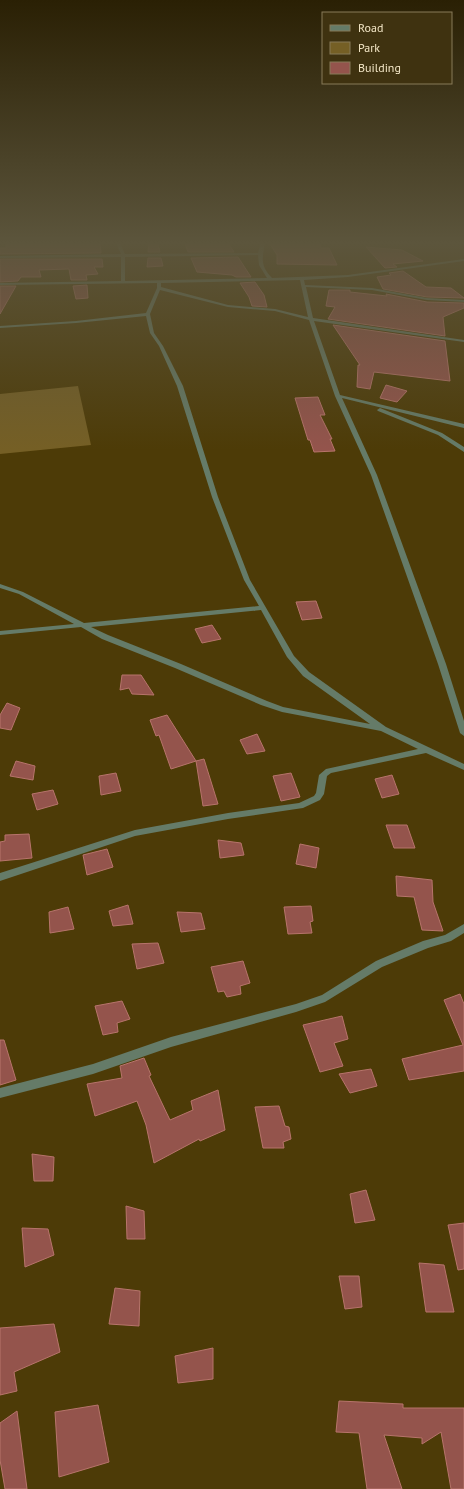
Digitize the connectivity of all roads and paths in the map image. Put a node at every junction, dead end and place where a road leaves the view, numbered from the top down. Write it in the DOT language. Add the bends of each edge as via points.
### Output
graph roads {
  1 [pos="149,310"];
  2 [pos="277,310"];
  3 [pos="309,310"];
  4 [pos="148,314"];
  5 [pos="311,319"];
  6 [pos="0,327"];
  7 [pos="464,341"];
  8 [pos="338,396"];
  9 [pos="363,402"];
  10 [pos="464,426"];
  11 [pos="464,450"];
  12 [pos="0,586"];
  13 [pos="264,608"];
  14 [pos="81,625"];
  15 [pos="0,633"];
  16 [pos="383,729"];
  17 [pos="464,732"];
  18 [pos="426,750"];
  19 [pos="464,767"];
  20 [pos="0,877"];
  21 [pos="464,928"];
  22 [pos="0,1093"];
  1 -- 4 [label="street"];
  2 -- 5 [label="street"];
  3 -- 5 [label="street"];
  4 -- 6 [label="street"];
  4 -- 13 [label="street" via="152,333 180,386 215,497 242,568"];
  5 -- 7 [label="street"];
  5 -- 8 [label="street"];
  8 -- 9 [label="street"];
  8 -- 17 [label="street" via="374,475"];
  9 -- 10 [label="street"];
  9 -- 11 [label="street" via="440,434"];
  12 -- 14 [label="street" via="21,593"];
  13 -- 14 [label="street"];
  13 -- 16 [label="street" via="291,657 306,674"];
  14 -- 15 [label="street"];
  14 -- 16 [label="street" via="264,704"];
  16 -- 18 [label="street"];
  18 -- 19 [label="street"];
  18 -- 20 [label="street" via="329,771 323,775 317,798 300,806 135,833"];
  21 -- 22 [label="street" via="448,938 426,944 379,964 325,998 171,1042 93,1069"];
}
